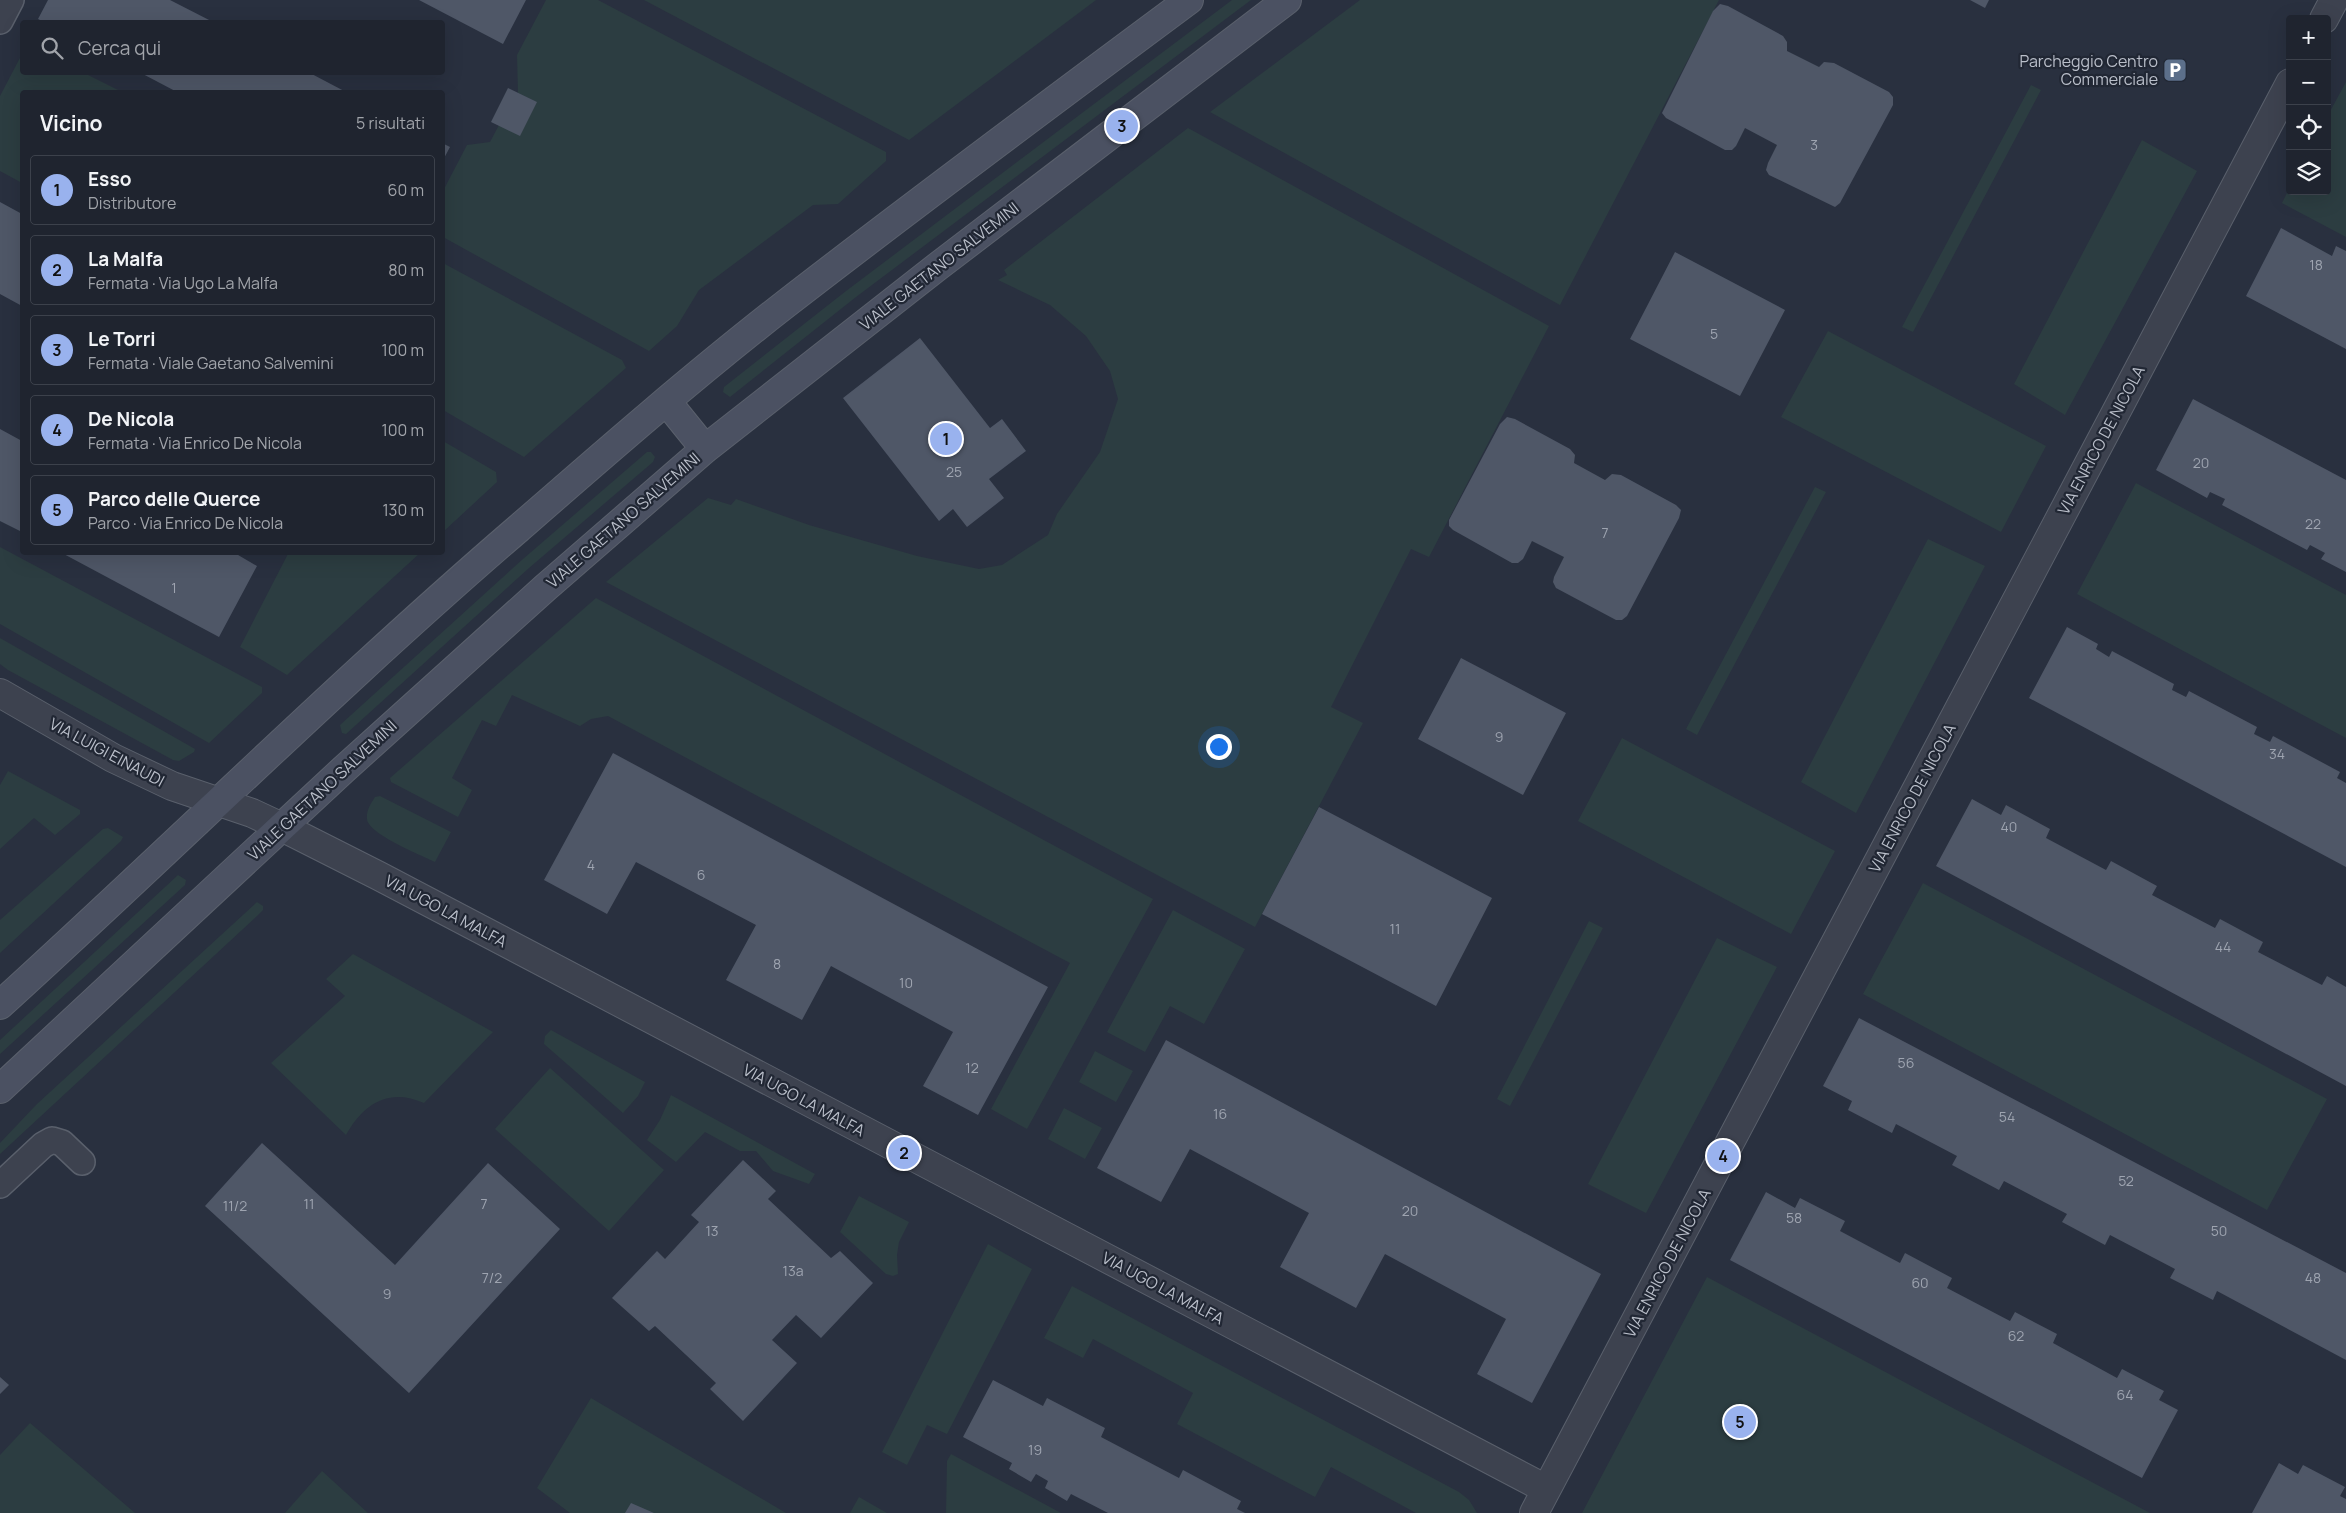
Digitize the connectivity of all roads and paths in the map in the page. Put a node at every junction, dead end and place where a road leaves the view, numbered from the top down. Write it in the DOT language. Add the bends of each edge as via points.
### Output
graph roads {
  1 [pos="11,0"];
  2 [pos="1189,0"];
  3 [pos="1287,0"];
  4 [pos="2334,0"];
  5 [pos="2326,15"];
  6 [pos="0,21"];
  7 [pos="2286,91"];
  8 [pos="667,402"];
  9 [pos="705,449"];
  10 [pos="0,693"];
  11 [pos="218,802"];
  12 [pos="282,827"];
  13 [pos="0,1005"];
  14 [pos="0,1089"];
  15 [pos="82,1162"];
  16 [pos="0,1185"];
  17 [pos="1546,1489"];
  18 [pos="1534,1513"];
  1 -- 6 [label="lane"];
  2 -- 8 [label="main road" via="780,308"];
  3 -- 9 [label="main road, VIALE GAETANO SALVEMINI" via="936,267"];
  4 -- 5 [label="street"];
  7 -- 17 [label="street, VIA ENRICO DE NICOLA"];
  8 -- 9 [label="main road"];
  8 -- 11 [label="main road" via="516,530"];
  9 -- 12 [label="main road, VIALE GAETANO SALVEMINI" via="530,601"];
  10 -- 11 [label="street, VIA LUIGI EINAUDI" via="113,758 172,786"];
  11 -- 12 [label="street, VIA UGO LA MALFA"];
  11 -- 13 [label="main road"];
  12 -- 14 [label="main road, VIALE GAETANO SALVEMINI"];
  12 -- 17 [label="street, VIA UGO LA MALFA"];
  15 -- 16 [label="lane" via="62,1143 52,1140"];
  17 -- 18 [label="street, VIA ENRICO DE NICOLA"];
}
